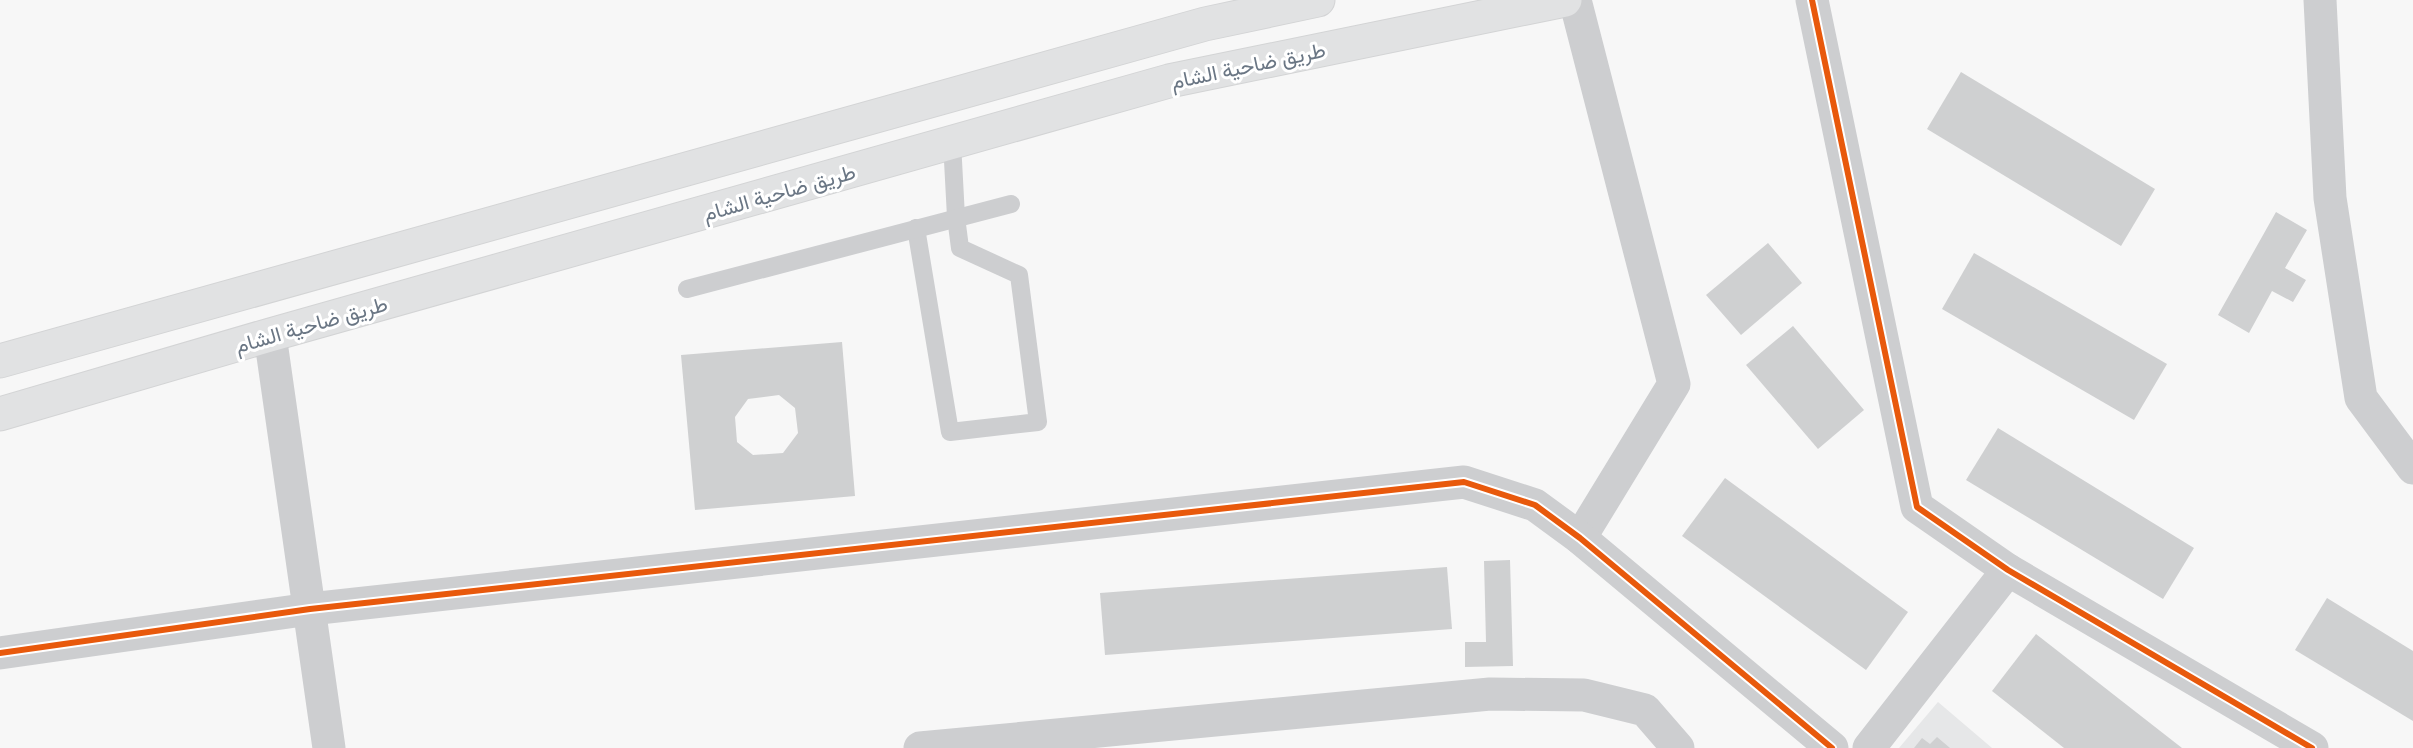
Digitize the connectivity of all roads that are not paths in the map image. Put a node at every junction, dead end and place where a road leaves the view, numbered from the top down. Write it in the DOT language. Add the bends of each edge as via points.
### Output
graph roads {
  1 [pos="1318,0"];
  2 [pos="1565,0"];
  3 [pos="1575,0"];
  4 [pos="1812,0"];
  5 [pos="2320,0"];
  6 [pos="952,142"];
  7 [pos="1011,204"];
  8 [pos="956,217"];
  9 [pos="916,228"];
  10 [pos="687,290"];
  11 [pos="270,335"];
  12 [pos="0,361"];
  13 [pos="0,414"];
  14 [pos="2413,468"];
  15 [pos="1580,538"];
  16 [pos="2008,570"];
  17 [pos="310,609"];
  18 [pos="0,653"];
  19 [pos="329,748"];
  20 [pos="920,748"];
  21 [pos="1678,748"];
  22 [pos="1832,748"];
  23 [pos="1869,748"];
  24 [pos="2312,748"];
  1 -- 12 [label="main road" via="1194,27"];
  2 -- 6 [label="main road, طريق ضاحية الشام" via="1169,81"];
  3 -- 15 [label="street" via="1674,384"];
  4 -- 16 [label="street" via="1917,507"];
  5 -- 14 [label="street" via="2330,198 2361,398"];
  6 -- 8 [label="lane"];
  6 -- 11 [label="main road, طريق ضاحية الشام"];
  7 -- 8 [label="lane"];
  8 -- 9 [label="lane"];
  8 -- 9 [label="lane" via="960,248 1018,275 1038,422 950,432"];
  9 -- 10 [label="lane"];
  11 -- 13 [label="main road, طريق ضاحية الشام"];
  11 -- 17 [label="street"];
  15 -- 17 [label="street" via="1535,505 1464,482"];
  15 -- 22 [label="street"];
  16 -- 23 [label="street"];
  16 -- 24 [label="street"];
  17 -- 18 [label="street"];
  17 -- 19 [label="street"];
  20 -- 21 [label="street" via="1490,694 1584,695 1645,710"];
}
